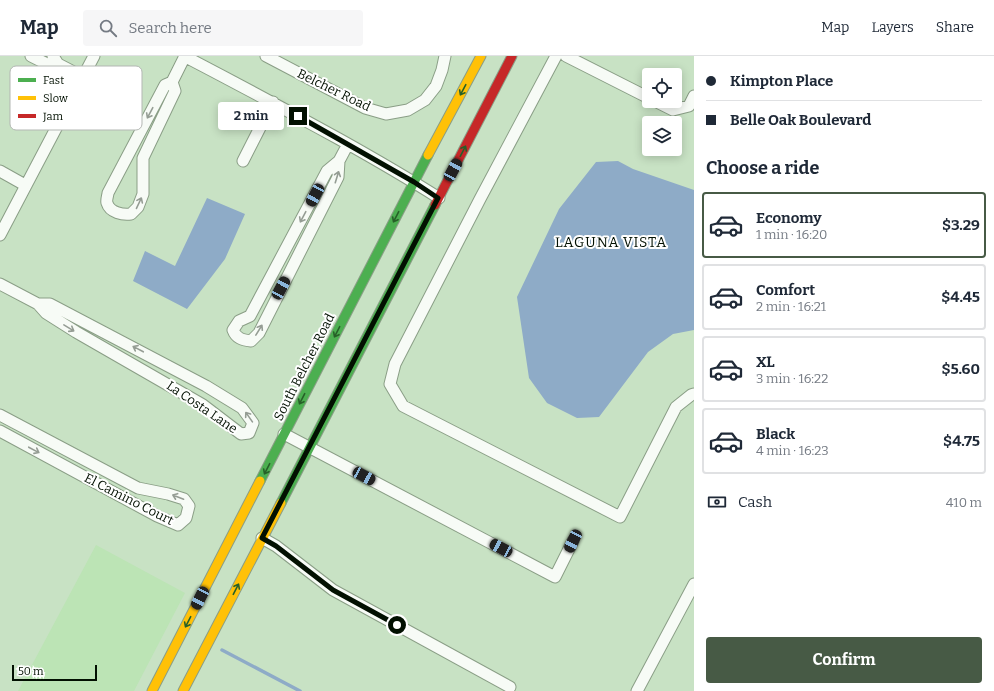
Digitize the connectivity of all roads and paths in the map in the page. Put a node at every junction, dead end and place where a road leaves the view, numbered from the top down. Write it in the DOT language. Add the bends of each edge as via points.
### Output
graph roads {
  1 [pos="31,56"];
  2 [pos="94,56"];
  3 [pos="184,56"];
  4 [pos="266,56"];
  5 [pos="445,56"];
  6 [pos="482,56"];
  7 [pos="512,56"];
  8 [pos="556,56"];
  9 [pos="566,56"];
  10 [pos="56,60"];
  11 [pos="66,66"];
  12 [pos="89,66"];
  13 [pos="172,82"];
  14 [pos="642,94"];
  15 [pos="694,96"];
  16 [pos="273,102"];
  17 [pos="669,108"];
  18 [pos="681,108"];
  19 [pos="682,108"];
  20 [pos="142,129"];
  21 [pos="55,130"];
  22 [pos="141,130"];
  23 [pos="348,144"];
  24 [pos="243,161"];
  25 [pos="339,161"];
  26 [pos="0,171"];
  27 [pos="414,182"];
  28 [pos="25,185"];
  29 [pos="438,198"];
  30 [pos="0,235"];
  31 [pos="0,284"];
  32 [pos="38,304"];
  33 [pos="694,394"];
  34 [pos="0,415"];
  35 [pos="0,431"];
  36 [pos="284,434"];
  37 [pos="309,447"];
  38 [pos="262,538"];
  39 [pos="573,541"];
  40 [pos="694,584"];
  41 [pos="510,687"];
  42 [pos="152,691"];
  43 [pos="183,691"];
  44 [pos="636,691"];
  1 -- 10 [label="street" via="49,65"];
  2 -- 12 [label="street"];
  3 -- 13 [label="street"];
  3 -- 16 [label="street"];
  4 -- 5 [label="street, Belcher Road" via="365,108 386,114 408,110 425,100 436,86"];
  6 -- 27 [label="main road, South Belcher Road, one-way"];
  29 -- 7 [label="main road, one-way"];
  8 -- 33 [label="street" via="395,364 390,384 403,406 620,517 676,407"];
  9 -- 14 [label="street"];
  10 -- 11 [label="street"];
  13 -- 20 [label="street, one-way" via="165,85"];
  22 -- 13 [label="street, one-way" via="108,193 107,203 112,210 122,215 132,214 143,194 143,158 175,91"];
  15 -- 19 [label="street" via="689,106"];
  16 -- 23 [label="street"];
  16 -- 24 [label="street"];
  17 -- 18 [label="street"];
  21 -- 28 [label="street"];
  23 -- 25 [label="street"];
  23 -- 27 [label="street"];
  25 -- 25 [label="street, one-way" via="327,171 250,316 239,321 233,330 242,340 251,341 258,333 338,177"];
  26 -- 28 [label="street"];
  27 -- 29 [label="street"];
  27 -- 36 [label="main road, South Belcher Road, one-way"];
  28 -- 30 [label="street"];
  29 -- 37 [label="main road"];
  31 -- 32 [label="street, La Costa Lane"];
  32 -- 32 [label="street, La Costa Lane, one-way" via="46,314 203,405 242,434 249,432 253,422 242,408 206,386 83,320 50,304"];
  35 -- 34 [label="street, El Camino Court, one-way" via="157,516 178,525 186,518 189,506 184,499 138,488"];
  36 -- 37 [label="street"];
  36 -- 42 [label="main road, South Belcher Road, one-way"];
  37 -- 38 [label="main road"];
  37 -- 39 [label="street" via="555,577"];
  38 -- 41 [label="street" via="333,590"];
  43 -- 38 [label="main road, one-way"];
  40 -- 44 [label="street"];
}
